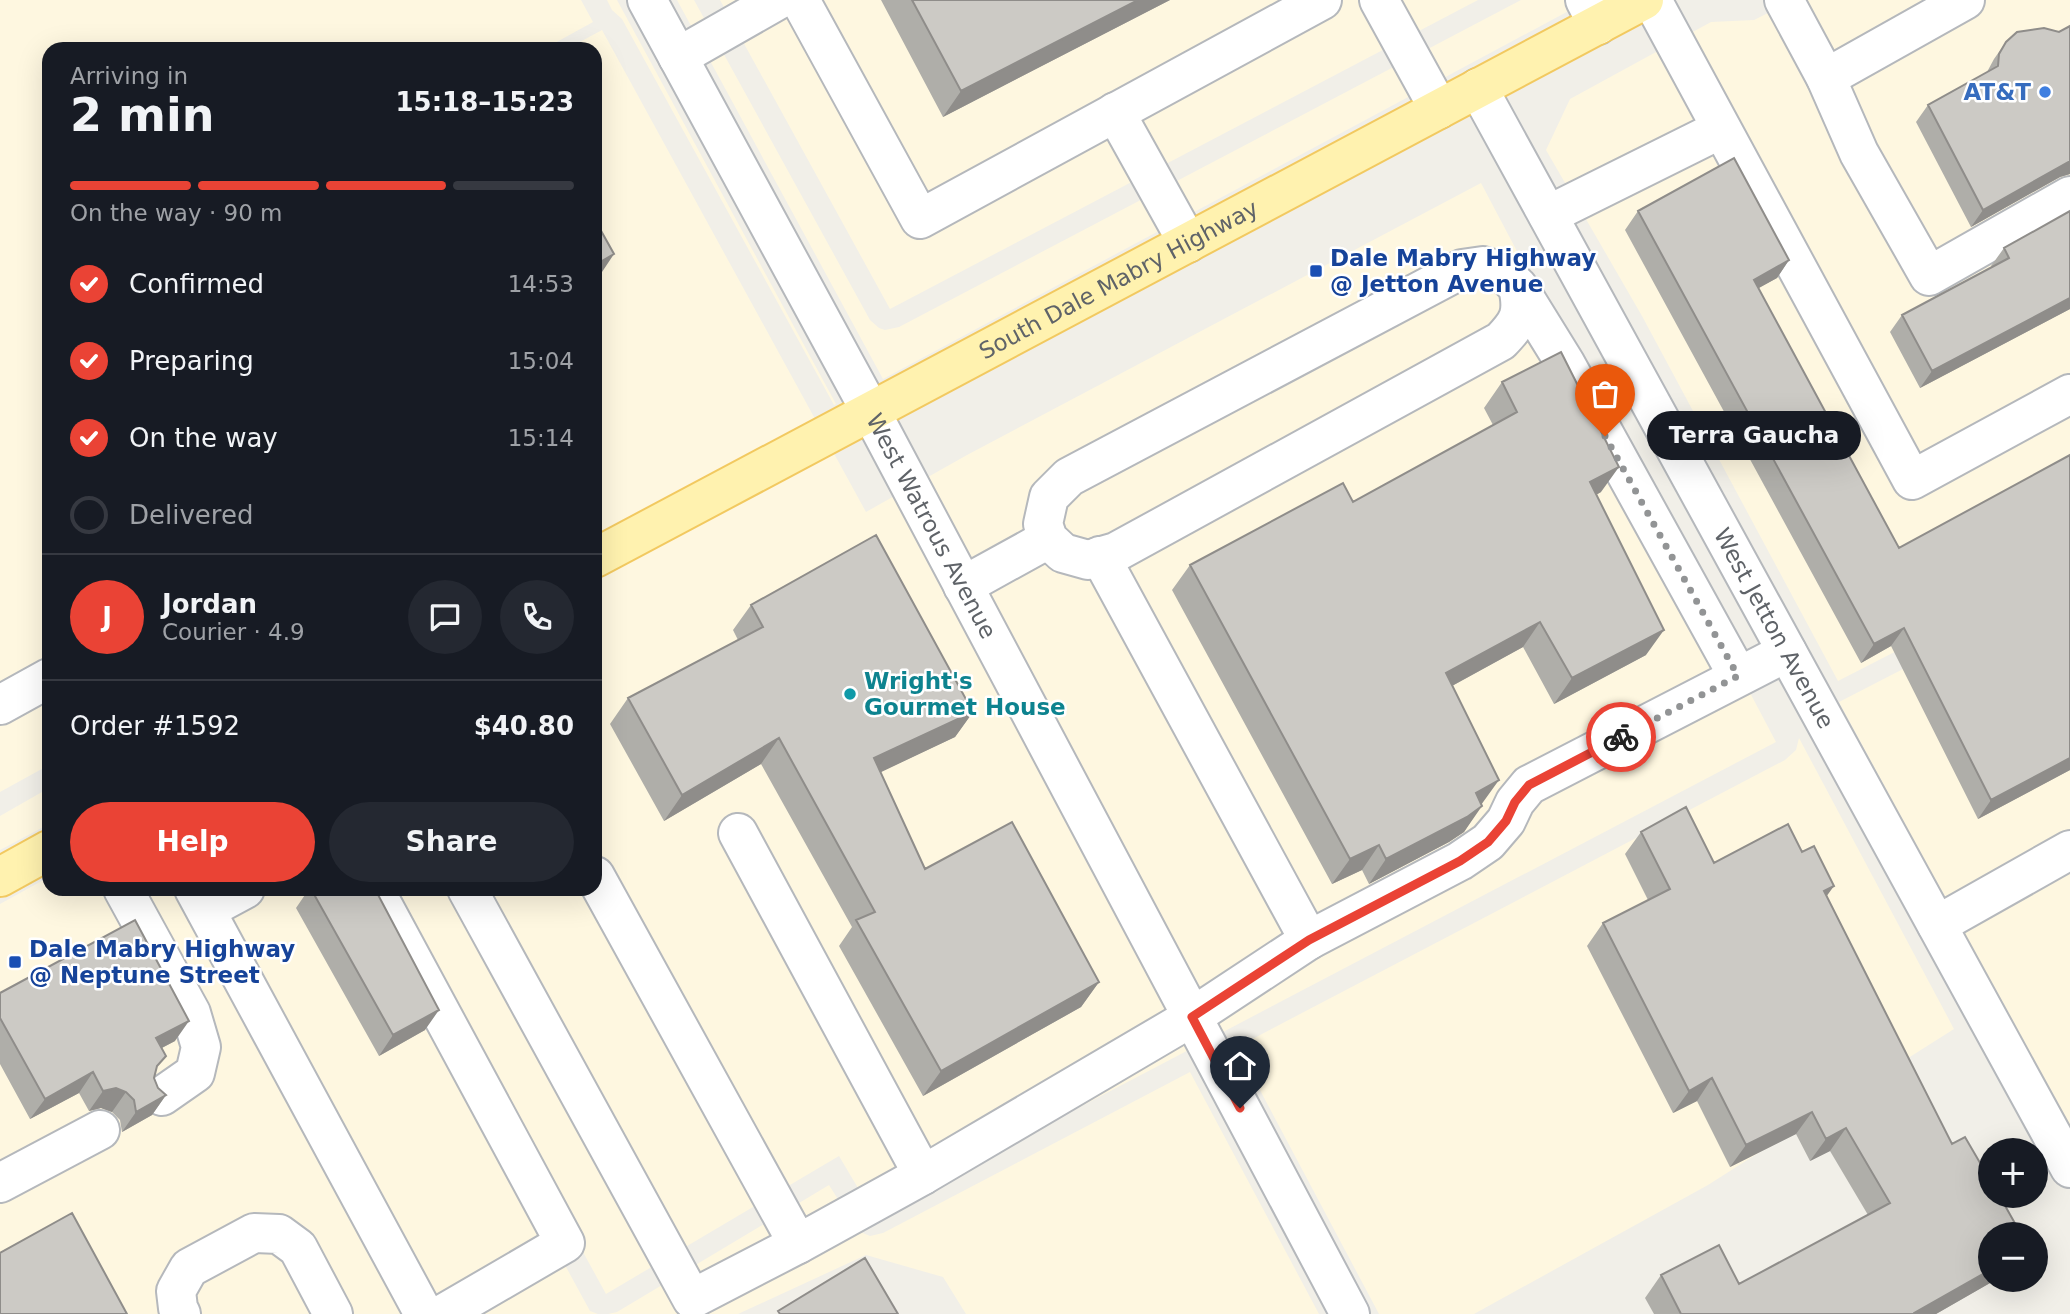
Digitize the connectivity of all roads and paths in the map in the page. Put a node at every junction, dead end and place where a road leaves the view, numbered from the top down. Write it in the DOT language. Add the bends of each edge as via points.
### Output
graph roads {
  1 [pos="647,0"];
  2 [pos="778,0"];
  3 [pos="800,0"];
  4 [pos="1322,0"];
  5 [pos="1379,0"];
  6 [pos="1644,0"];
  7 [pos="1652,0"];
  8 [pos="1784,0"];
  9 [pos="1965,0"];
  10 [pos="1591,12"];
  11 [pos="678,57"];
  12 [pos="1826,78"];
  13 [pos="1478,88"];
  14 [pos="1439,109"];
  15 [pos="1115,113"];
  16 [pos="1721,128"];
  17 [pos="2070,196"];
  18 [pos="1548,215"];
  19 [pos="1188,243"];
  20 [pos="1573,260"];
  21 [pos="1518,287"];
  22 [pos="2070,394"];
  23 [pos="871,412"];
  24 [pos="1048,539"];
  25 [pos="602,554"];
  26 [pos="1100,556"];
  27 [pos="962,586"];
  28 [pos="1787,652"];
  29 [pos="1738,676"];
  30 [pos="42,682"];
  31 [pos="0,705"];
  32 [pos="738,833"];
  33 [pos="2070,850"];
  34 [pos="42,854"];
  35 [pos="0,877"];
  36 [pos="602,889"];
  37 [pos="127,896"];
  38 [pos="378,896"];
  39 [pos="471,896"];
  40 [pos="200,900"];
  41 [pos="1937,925"];
  42 [pos="1309,940"];
  43 [pos="1192,1017"];
  44 [pos="162,1096"];
  45 [pos="100,1129"];
  46 [pos="2070,1168"];
  47 [pos="923,1175"];
  48 [pos="0,1183"];
  49 [pos="798,1244"];
  50 [pos="181,1314"];
  51 [pos="333,1314"];
  52 [pos="424,1314"];
  53 [pos="443,1314"];
  54 [pos="1350,1314"];
  1 -- 11 [label="street, West Watrous Avenue"];
  2 -- 11 [label="street"];
  3 -- 15 [label="street" via="919,219"];
  4 -- 15 [label="street"];
  5 -- 14 [label="street"];
  6 -- 10 [label="main road, South Dale Mabry Highway"];
  7 -- 16 [label="street"];
  8 -- 12 [label="street"];
  9 -- 12 [label="street"];
  10 -- 13 [label="main road, South Dale Mabry Highway"];
  11 -- 23 [label="street, West Watrous Avenue"];
  12 -- 17 [label="street" via="1859,153 1929,276"];
  13 -- 14 [label="main road, South Dale Mabry Highway"];
  13 -- 18 [label="street, West Jetton Avenue"];
  14 -- 19 [label="main road, South Dale Mabry Highway"];
  15 -- 19 [label="street"];
  16 -- 18 [label="street"];
  16 -- 22 [label="street" via="1912,480"];
  18 -- 20 [label="street, West Jetton Avenue"];
  19 -- 23 [label="main road, South Dale Mabry Highway"];
  20 -- 21 [label="street"];
  20 -- 28 [label="street, West Jetton Avenue"];
  21 -- 24 [label="street" via="1503,272 1483,266 1462,269 1069,477 1049,497 1043,524"];
  21 -- 26 [label="street" via="1522,306 1516,325 1500,341 1116,552"];
  21 -- 29 [label="street"];
  23 -- 25 [label="main road, South Dale Mabry Highway"];
  23 -- 27 [label="street, West Watrous Avenue"];
  24 -- 26 [label="street" via="1063,553 1088,560"];
  24 -- 27 [label="street"];
  26 -- 42 [label="street"];
  27 -- 43 [label="street, West Watrous Avenue"];
  28 -- 29 [label="street"];
  28 -- 41 [label="street, West Jetton Avenue"];
  29 -- 42 [label="street" via="1529,785 1488,842"];
  30 -- 31 [label="street"];
  32 -- 47 [label="street"];
  33 -- 41 [label="street"];
  34 -- 35 [label="main road"];
  36 -- 49 [label="street"];
  37 -- 44 [label="street" via="191,1013 201,1047 195,1073"];
  38 -- 53 [label="street" via="565,1243"];
  39 -- 49 [label="street" via="692,1298"];
  40 -- 52 [label="street"];
  41 -- 46 [label="street, West Jetton Avenue"];
  42 -- 43 [label="street"];
  43 -- 47 [label="street"];
  43 -- 54 [label="street, West Watrous Avenue"];
  45 -- 48 [label="street"];
  47 -- 49 [label="street"];
  50 -- 51 [label="street" via="176,1291 189,1268 254,1233 279,1234 298,1248"];
}
